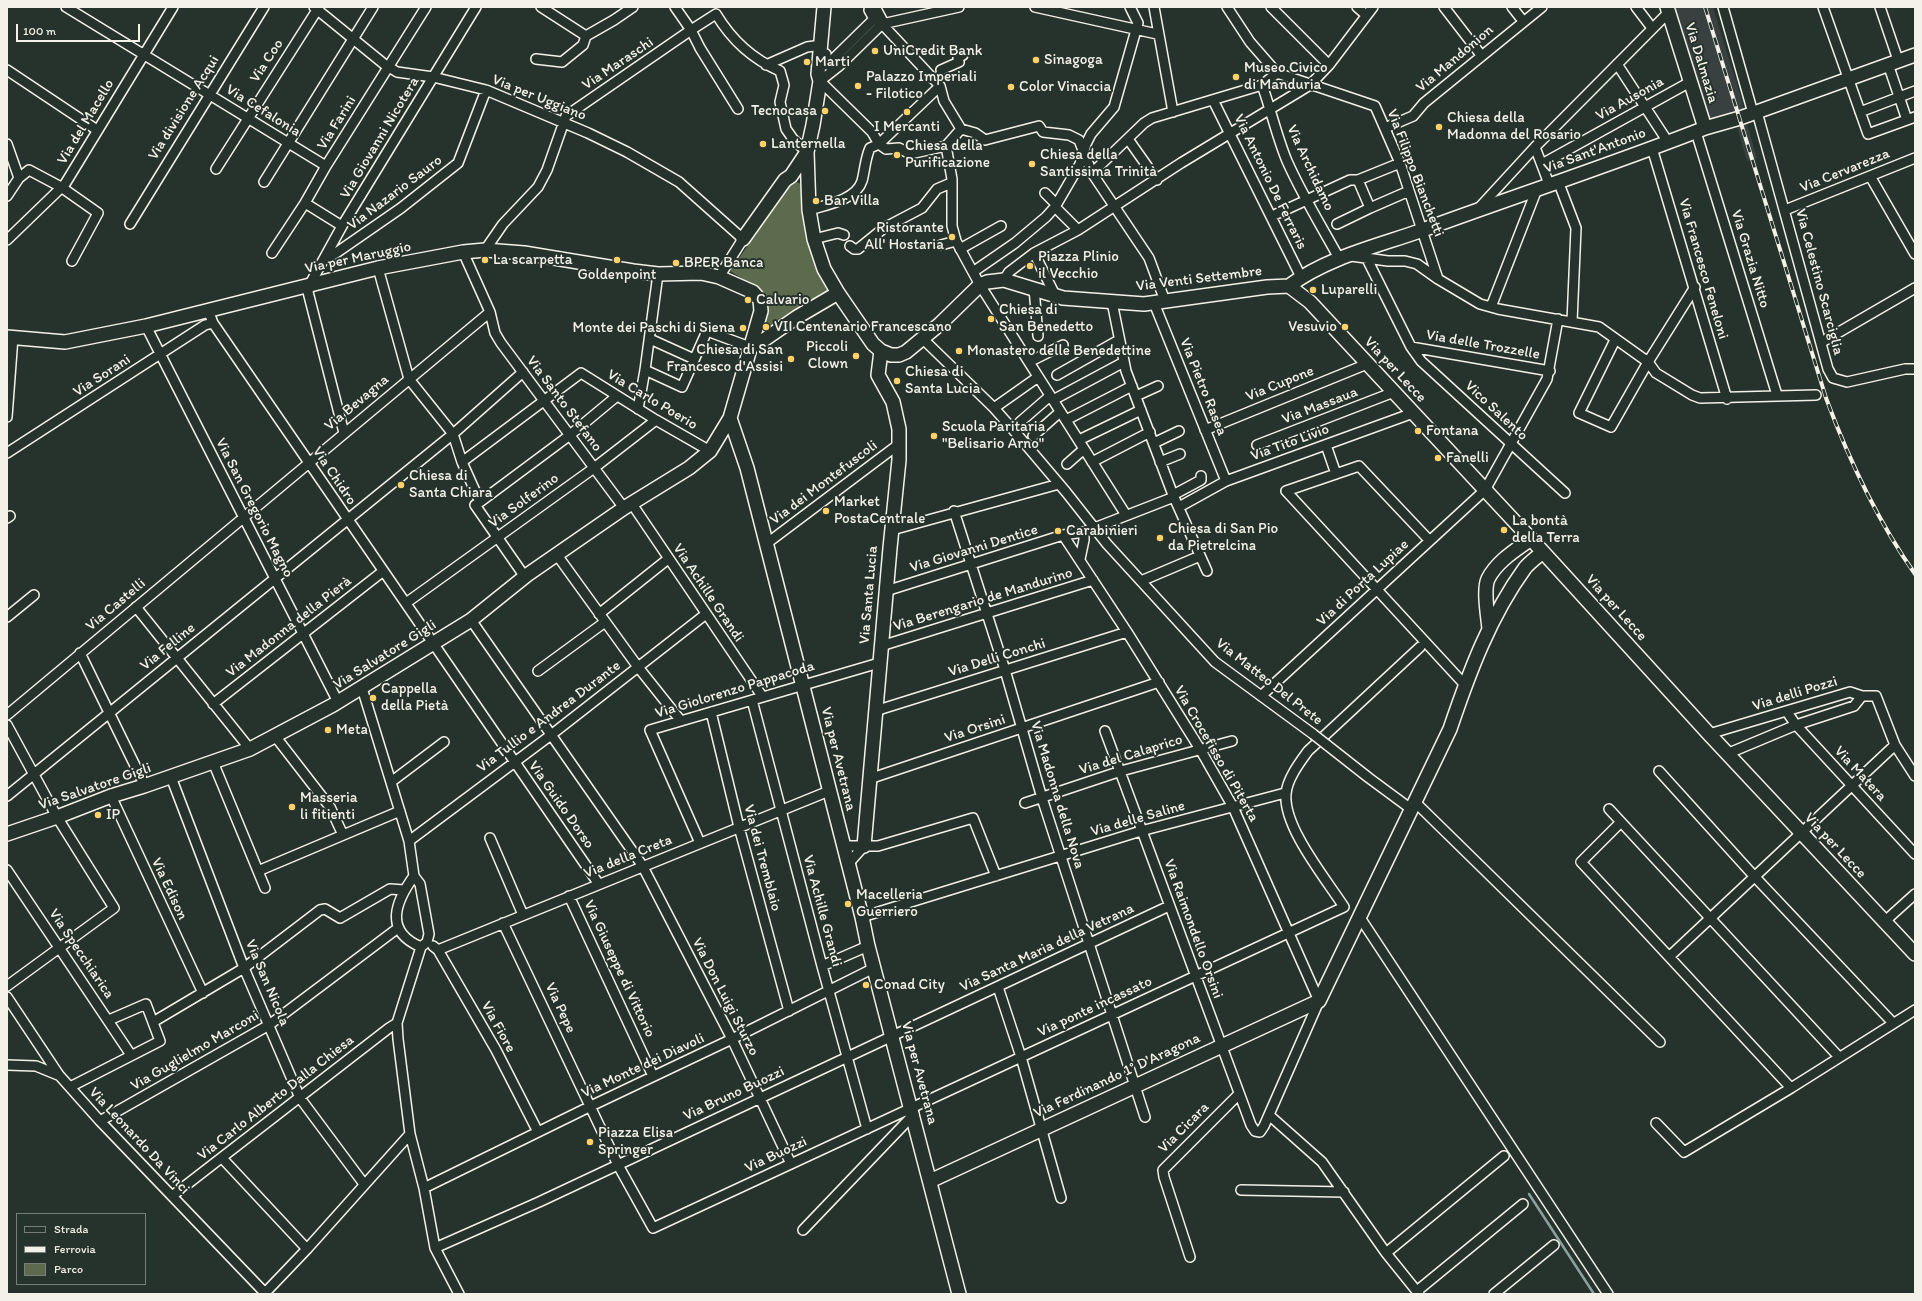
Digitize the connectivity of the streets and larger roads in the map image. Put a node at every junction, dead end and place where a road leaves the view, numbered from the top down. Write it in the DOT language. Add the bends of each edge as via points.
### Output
graph roads {
  1 [pos="66,7"];
  2 [pos="173,7"];
  3 [pos="264,7"];
  4 [pos="373,7"];
  5 [pos="426,7"];
  6 [pos="476,7"];
  7 [pos="541,7"];
  8 [pos="633,7"];
  9 [pos="675,7"];
  10 [pos="824,7"];
  11 [pos="830,7"];
  12 [pos="868,7"];
  13 [pos="873,7"];
  14 [pos="959,7"];
  15 [pos="1035,7"];
  16 [pos="1130,7"];
  17 [pos="1154,7"];
  18 [pos="1227,7"];
  19 [pos="1271,7"];
  20 [pos="1357,7"];
  21 [pos="1373,7"];
  22 [pos="1444,7"];
  23 [pos="1512,7"];
  24 [pos="1542,7"];
  25 [pos="1636,7"];
  26 [pos="1723,7"];
  27 [pos="1823,7"];
  28 [pos="1880,7"];
  29 [pos="317,8"];
  30 [pos="1668,10"];
  31 [pos="1366,16"];
  32 [pos="1523,21"];
  33 [pos="882,24"];
  34 [pos="1652,28"];
  35 [pos="691,30"];
  36 [pos="1136,30"];
  37 [pos="1157,34"];
  38 [pos="586,36"];
  39 [pos="354,38"];
  40 [pos="822,45"];
  41 [pos="144,54"];
  42 [pos="1481,55"];
  43 [pos="1915,55"];
  44 [pos="963,56"];
  45 [pos="536,59"];
  46 [pos="1893,62"];
  47 [pos="1617,64"];
  48 [pos="766,65"];
  49 [pos="1329,65"];
  50 [pos="389,67"];
  51 [pos="7,70"];
  52 [pos="941,70"];
  53 [pos="1277,73"];
  54 [pos="433,77"];
  55 [pos="1848,78"];
  56 [pos="820,81"];
  57 [pos="1690,82"];
  58 [pos="1262,85"];
  59 [pos="1310,85"];
  60 [pos="940,86"];
  61 [pos="486,90"];
  62 [pos="1915,91"];
  63 [pos="209,94"];
  64 [pos="1899,97"];
  65 [pos="1213,100"];
  66 [pos="1646,107"];
  67 [pos="738,109"];
  68 [pos="1270,109"];
  69 [pos="1173,112"];
  70 [pos="1755,112"];
  71 [pos="1860,112"];
  72 [pos="247,118"];
  73 [pos="1911,118"];
  74 [pos="563,122"];
  75 [pos="1385,128"];
  76 [pos="961,129"];
  77 [pos="97,130"];
  78 [pos="1700,130"];
  79 [pos="1230,133"];
  80 [pos="1128,139"];
  81 [pos="1668,142"];
  82 [pos="289,143"];
  83 [pos="7,144"];
  84 [pos="879,144"];
  85 [pos="946,146"];
  86 [pos="1535,147"];
  87 [pos="1652,148"];
  88 [pos="1084,151"];
  89 [pos="807,152"];
  90 [pos="1915,158"];
  91 [pos="1400,163"];
  92 [pos="1542,164"];
  93 [pos="326,166"];
  94 [pos="216,169"];
  95 [pos="1092,173"];
  96 [pos="791,176"];
  97 [pos="1870,176"];
  98 [pos="19,178"];
  99 [pos="1157,180"];
  100 [pos="1358,180"];
  101 [pos="264,182"];
  102 [pos="808,182"];
  103 [pos="951,183"];
  104 [pos="1548,185"];
  105 [pos="61,187"];
  106 [pos="1409,191"];
  107 [pos="1045,193"];
  108 [pos="7,196"];
  109 [pos="1307,200"];
  110 [pos="305,203"];
  111 [pos="1056,206"];
  112 [pos="1114,206"];
  113 [pos="1370,208"];
  114 [pos="1478,209"];
  115 [pos="809,210"];
  116 [pos="1785,210"];
  117 [pos="1272,216"];
  118 [pos="130,224"];
  119 [pos="1337,224"];
  120 [pos="342,226"];
  121 [pos="1001,226"];
  122 [pos="1078,230"];
  123 [pos="1423,230"];
  124 [pos="844,235"];
  125 [pos="743,239"];
  126 [pos="814,239"];
  127 [pos="7,240"];
  128 [pos="958,245"];
  129 [pos="941,246"];
  130 [pos="854,247"];
  131 [pos="485,250"];
  132 [pos="463,252"];
  133 [pos="272,253"];
  134 [pos="1034,254"];
  135 [pos="1915,254"];
  136 [pos="1366,257"];
  137 [pos="1345,258"];
  138 [pos="72,260"];
  139 [pos="324,260"];
  140 [pos="378,268"];
  141 [pos="973,272"];
  142 [pos="658,274"];
  143 [pos="719,277"];
  144 [pos="1301,277"];
  145 [pos="1438,279"];
  146 [pos="1004,280"];
  147 [pos="310,284"];
  148 [pos="980,285"];
  149 [pos="1289,286"];
  150 [pos="1695,287"];
  151 [pos="1034,288"];
  152 [pos="1915,288"];
  153 [pos="838,293"];
  154 [pos="1055,295"];
  155 [pos="1112,302"];
  156 [pos="1160,302"];
  157 [pos="1491,307"];
  158 [pos="208,310"];
  159 [pos="490,312"];
  160 [pos="1558,319"];
  161 [pos="1572,322"];
  162 [pos="213,323"];
  163 [pos="146,326"];
  164 [pos="1038,336"];
  165 [pos="10,337"];
  166 [pos="650,339"];
  167 [pos="923,339"];
  168 [pos="1119,340"];
  169 [pos="1615,340"];
  170 [pos="1822,342"];
  171 [pos="1063,345"];
  172 [pos="750,347"];
  173 [pos="1411,347"];
  174 [pos="881,352"];
  175 [pos="160,356"];
  176 [pos="694,359"];
  177 [pos="1029,362"];
  178 [pos="1124,362"];
  179 [pos="1648,362"];
  180 [pos="1367,364"];
  181 [pos="1915,369"];
  182 [pos="645,370"];
  183 [pos="1550,371"];
  184 [pos="523,372"];
  185 [pos="1057,375"];
  186 [pos="1038,377"];
  187 [pos="409,379"];
  188 [pos="1132,386"];
  189 [pos="1158,386"];
  190 [pos="1394,392"];
  191 [pos="1777,395"];
  192 [pos="1816,395"];
  193 [pos="617,396"];
  194 [pos="1136,396"];
  195 [pos="1051,398"];
  196 [pos="1726,398"];
  197 [pos="545,402"];
  198 [pos="638,408"];
  199 [pos="994,408"];
  200 [pos="1141,410"];
  201 [pos="1060,412"];
  202 [pos="1413,414"];
  203 [pos="7,417"];
  204 [pos="730,418"];
  205 [pos="656,420"];
  206 [pos="1066,420"];
  207 [pos="1020,422"];
  208 [pos="1205,430"];
  209 [pos="1150,432"];
  210 [pos="1179,432"];
  211 [pos="344,433"];
  212 [pos="453,434"];
  213 [pos="570,435"];
  214 [pos="1033,436"];
  215 [pos="1079,440"];
  216 [pos="1154,443"];
  217 [pos="899,444"];
  218 [pos="1511,444"];
  219 [pos="1257,445"];
  220 [pos="1326,445"];
  221 [pos="1084,449"];
  222 [pos="710,451"];
  223 [pos="7,453"];
  224 [pos="1180,454"];
  225 [pos="1094,461"];
  226 [pos="308,462"];
  227 [pos="462,462"];
  228 [pos="1160,462"];
  229 [pos="1067,464"];
  230 [pos="594,468"];
  231 [pos="1336,474"];
  232 [pos="1201,476"];
  233 [pos="1226,481"];
  234 [pos="1059,484"];
  235 [pos="1485,490"];
  236 [pos="1565,493"];
  237 [pos="1174,496"];
  238 [pos="480,502"];
  239 [pos="628,506"];
  240 [pos="1179,507"];
  241 [pos="954,511"];
  242 [pos="1126,515"];
  243 [pos="242,517"];
  244 [pos="346,519"];
  245 [pos="1094,528"];
  246 [pos="892,530"];
  247 [pos="1084,532"];
  248 [pos="1063,535"];
  249 [pos="497,537"];
  250 [pos="1531,539"];
  251 [pos="1429,540"];
  252 [pos="766,544"];
  253 [pos="1107,544"];
  254 [pos="1543,552"];
  255 [pos="557,555"];
  256 [pos="1200,556"];
  257 [pos="668,559"];
  258 [pos="1080,559"];
  259 [pos="972,564"];
  260 [pos="1207,571"];
  261 [pos="382,572"];
  262 [pos="525,576"];
  263 [pos="275,579"];
  264 [pos="1093,580"];
  265 [pos="1141,580"];
  266 [pos="1377,588"];
  267 [pos="886,591"];
  268 [pos="34,595"];
  269 [pos="406,603"];
  270 [pos="136,607"];
  271 [pos="599,614"];
  272 [pos="706,614"];
  273 [pos="987,614"];
  274 [pos="7,617"];
  275 [pos="471,620"];
  276 [pos="605,622"];
  277 [pos="1489,629"];
  278 [pos="1127,632"];
  279 [pos="303,633"];
  280 [pos="434,644"];
  281 [pos="881,646"];
  282 [pos="1420,647"];
  283 [pos="80,653"];
  284 [pos="177,658"];
  285 [pos="879,663"];
  286 [pos="638,667"];
  287 [pos="1005,670"];
  288 [pos="538,671"];
  289 [pos="1159,682"];
  290 [pos="803,684"];
  291 [pos="1465,685"];
  292 [pos="362,688"];
  293 [pos="762,696"];
  294 [pos="1260,696"];
  295 [pos="1862,696"];
  296 [pos="752,700"];
  297 [pos="338,702"];
  298 [pos="213,704"];
  299 [pos="875,711"];
  300 [pos="711,712"];
  301 [pos="1787,712"];
  302 [pos="110,713"];
  303 [pos="7,715"];
  304 [pos="681,721"];
  305 [pos="7,725"];
  306 [pos="1796,725"];
  307 [pos="1023,728"];
  308 [pos="1105,731"];
  309 [pos="551,734"];
  310 [pos="1710,734"];
  311 [pos="275,736"];
  312 [pos="1232,741"];
  313 [pos="444,742"];
  314 [pos="1895,745"];
  315 [pos="250,749"];
  316 [pos="1200,749"];
  317 [pos="1729,754"];
  318 [pos="213,762"];
  319 [pos="514,762"];
  320 [pos="1121,771"];
  321 [pos="1659,771"];
  322 [pos="33,774"];
  323 [pos="1915,776"];
  324 [pos="171,777"];
  325 [pos="869,779"];
  326 [pos="391,782"];
  327 [pos="144,786"];
  328 [pos="1851,786"];
  329 [pos="829,791"];
  330 [pos="1286,793"];
  331 [pos="7,796"];
  332 [pos="111,796"];
  333 [pos="1042,798"];
  334 [pos="1025,803"];
  335 [pos="1413,805"];
  336 [pos="1233,807"];
  337 [pos="1609,809"];
  338 [pos="781,810"];
  339 [pos="400,811"];
  340 [pos="57,817"];
  341 [pos="1621,822"];
  342 [pos="739,827"];
  343 [pos="1141,831"];
  344 [pos="1802,833"];
  345 [pos="7,834"];
  346 [pos="343,835"];
  347 [pos="490,838"];
  348 [pos="410,841"];
  349 [pos="700,844"];
  350 [pos="844,846"];
  351 [pos="864,846"];
  352 [pos="1915,854"];
  353 [pos="1060,857"];
  354 [pos="848,864"];
  355 [pos="642,865"];
  356 [pos="7,870"];
  357 [pos="258,871"];
  358 [pos="414,876"];
  359 [pos="996,876"];
  360 [pos="1754,876"];
  361 [pos="598,883"];
  362 [pos="265,888"];
  363 [pos="404,890"];
  364 [pos="1915,894"];
  365 [pos="568,896"];
  366 [pos="1169,906"];
  367 [pos="522,915"];
  368 [pos="1359,916"];
  369 [pos="862,917"];
  370 [pos="1710,918"];
  371 [pos="1884,922"];
  372 [pos="503,923"];
  373 [pos="398,928"];
  374 [pos="1290,933"];
  375 [pos="424,944"];
  376 [pos="1090,944"];
  377 [pos="60,946"];
  378 [pos="868,946"];
  379 [pos="438,950"];
  380 [pos="1915,954"];
  381 [pos="1670,956"];
  382 [pos="822,966"];
  383 [pos="244,968"];
  384 [pos="874,968"];
  385 [pos="1195,976"];
  386 [pos="7,986"];
  387 [pos="998,987"];
  388 [pos="829,991"];
  389 [pos="203,993"];
  390 [pos="7,997"];
  391 [pos="1319,1001"];
  392 [pos="789,1010"];
  393 [pos="1915,1010"];
  394 [pos="1112,1016"];
  395 [pos="109,1020"];
  396 [pos="153,1022"];
  397 [pos="397,1023"];
  398 [pos="1893,1023"];
  399 [pos="269,1025"];
  400 [pos="893,1035"];
  401 [pos="732,1039"];
  402 [pos="1660,1042"];
  403 [pos="1221,1046"];
  404 [pos="132,1055"];
  405 [pos="848,1057"];
  406 [pos="1021,1057"];
  407 [pos="1839,1057"];
  408 [pos="7,1065"];
  409 [pos="59,1075"];
  410 [pos="653,1076"];
  411 [pos="1135,1085"];
  412 [pos="70,1087"];
  413 [pos="1791,1088"];
  414 [pos="1239,1094"];
  415 [pos="760,1097"];
  416 [pos="300,1098"];
  417 [pos="591,1106"];
  418 [pos="913,1111"];
  419 [pos="1269,1114"];
  420 [pos="1145,1117"];
  421 [pos="100,1121"];
  422 [pos="1656,1123"];
  423 [pos="867,1129"];
  424 [pos="1040,1129"];
  425 [pos="538,1132"];
  426 [pos="410,1134"];
  427 [pos="1504,1156"];
  428 [pos="222,1158"];
  429 [pos="791,1164"];
  430 [pos="618,1165"];
  431 [pos="930,1181"];
  432 [pos="364,1184"];
  433 [pos="424,1188"];
  434 [pos="1241,1190"];
  435 [pos="1344,1192"];
  436 [pos="172,1196"];
  437 [pos="1061,1198"];
  438 [pos="1523,1204"];
  439 [pos="653,1228"];
  440 [pos="803,1230"];
  441 [pos="1554,1245"];
  442 [pos="435,1248"];
  443 [pos="307,1249"];
  444 [pos="1386,1253"];
  445 [pos="1190,1257"];
  446 [pos="264,1293"];
  447 [pos="1418,1293"];
  448 [pos="458,1294"];
  449 [pos="959,1294"];
  450 [pos="1494,1294"];
  451 [pos="1608,1294"];
  1 -- 41 [label="street, Via Cefalonia"];
  2 -- 41 [label="street, Via del Macello"];
  3 -- 63 [label="street, Via divisione Acqui"];
  4 -- 39 [label="street"];
  5 -- 50 [label="street, Via Farini"];
  6 -- 54 [label="street, Via Giovanni Nicotera"];
  7 -- 38 [label="street"];
  8 -- 38 [label="street"];
  9 -- 35 [label="street"];
  10 -- 40 [label="street"];
  11 -- 12 [label="street" via="825,64 827,65 874,19"];
  13 -- 33 [label="street"];
  14 -- 33 [label="street"];
  15 -- 36 [label="street"];
  16 -- 36 [label="street" via="1138,23"];
  17 -- 37 [label="street"];
  18 -- 53 [label="street" via="1250,42"];
  19 -- 49 [label="street"];
  20 -- 31 [label="street"];
  21 -- 31 [label="street"];
  22 -- 42 [label="street"];
  23 -- 32 [label="street"];
  24 -- 32 [label="street, Via Mandonion"];
  25 -- 34 [label="street"];
  26 -- 70 [label="street, Via Celestino Scarciglia"];
  27 -- 55 [label="street"];
  28 -- 46 [label="street"];
  29 -- 39 [label="street, Via per Uggiano"];
  29 -- 72 [label="street, Via Coo"];
  30 -- 34 [label="street"];
  30 -- 57 [label="street, Via Dalmazia"];
  31 -- 49 [label="street"];
  32 -- 42 [label="street, Via Mandonion"];
  33 -- 56 [label="street"];
  33 -- 60 [label="street"];
  34 -- 47 [label="street"];
  35 -- 48 [label="street, Via Maraschi" via="716,14 727,32"];
  35 -- 67 [label="street"];
  35 -- 74 [label="street, Via Maraschi" via="566,116"];
  36 -- 37 [label="street"];
  36 -- 88 [label="street" via="1114,108 1091,134"];
  37 -- 69 [label="street"];
  38 -- 45 [label="street" via="583,44 562,62"];
  39 -- 50 [label="street, Via per Uggiano"];
  39 -- 82 [label="street"];
  40 -- 48 [label="street" via="807,48"];
  40 -- 56 [label="street" via="818,74"];
  41 -- 63 [label="street, Via Cefalonia"];
  41 -- 77 [label="street, Via del Macello"];
  42 -- 75 [label="street, Via Mandonion" via="1424,102 1413,116"];
  43 -- 46 [label="street, Via Sant'Antonio"];
  44 -- 52 [label="street" via="958,58 959,62"];
  46 -- 55 [label="street, Via Sant'Antonio"];
  46 -- 64 [label="street"];
  47 -- 66 [label="street"];
  47 -- 86 [label="street"];
  48 -- 89 [label="street" via="780,71 783,76 784,85 780,102 786,129"];
  49 -- 59 [label="street"];
  50 -- 54 [label="street, Via per Uggiano" via="397,72"];
  50 -- 93 [label="street, Via Farini"];
  51 -- 77 [label="street"];
  53 -- 58 [label="street"];
  53 -- 59 [label="street, Via Filippo Bianchetti"];
  54 -- 61 [label="street, Via per Uggiano"];
  54 -- 120 [label="street, Via Giovanni Nicotera"];
  55 -- 70 [label="street, Via Sant'Antonio"];
  55 -- 71 [label="street"];
  56 -- 84 [label="street" via="872,132"];
  56 -- 89 [label="street"];
  57 -- 66 [label="street, Via Ausonia"];
  57 -- 78 [label="street, Via Dalmazia"];
  58 -- 65 [label="street"];
  58 -- 68 [label="street, Via Archidamo"];
  59 -- 68 [label="street"];
  59 -- 75 [label="street, Via Filippo Bianchetti" via="1375,106"];
  60 -- 76 [label="street" via="944,101"];
  60 -- 84 [label="street"];
  61 -- 74 [label="street, Via per Uggiano"];
  61 -- 139 [label="street, Via Nazario Sauro" via="458,163 401,208"];
  62 -- 64 [label="street"];
  63 -- 72 [label="street, Via Cefalonia"];
  63 -- 118 [label="street, Via divisione Acqui"];
  64 -- 71 [label="street"];
  64 -- 73 [label="street"];
  65 -- 69 [label="street"];
  65 -- 79 [label="street, Via Antonio De Ferraris"];
  66 -- 81 [label="street"];
  66 -- 92 [label="street, Via Ausonia"];
  68 -- 79 [label="street"];
  68 -- 109 [label="street, Via Archidamo" via="1285,156"];
  69 -- 80 [label="street" via="1152,118"];
  70 -- 78 [label="street, Via Sant'Antonio"];
  70 -- 116 [label="street, Via Celestino Scarciglia"];
  71 -- 73 [label="street" via="1868,134"];
  72 -- 82 [label="street, Via Cefalonia"];
  72 -- 94 [label="street, Via Coo"];
  74 -- 125 [label="street, Via per Uggiano" via="627,152 679,182"];
  74 -- 131 [label="street" via="547,170 538,187 503,224"];
  75 -- 91 [label="street, Via Filippo Bianchetti"];
  76 -- 85 [label="street"];
  76 -- 88 [label="street, Via Pietro Rasea" via="975,133 984,140 1039,126 1043,132 1069,135 1079,140"];
  77 -- 105 [label="street, Via del Macello"];
  78 -- 81 [label="street, Via Sant'Antonio"];
  78 -- 191 [label="street, Via Grazia Nitto"];
  79 -- 99 [label="street"];
  79 -- 117 [label="street, Via Antonio De Ferraris"];
  80 -- 95 [label="street"];
  80 -- 99 [label="street"];
  81 -- 87 [label="street, Via Sant'Antonio"];
  82 -- 93 [label="street, Via Cefalonia"];
  82 -- 101 [label="street"];
  83 -- 98 [label="street"];
  84 -- 85 [label="street" via="886,149 899,148 910,154"];
  84 -- 115 [label="street" via="870,148 862,183 857,190 846,198"];
  85 -- 103 [label="street"];
  86 -- 92 [label="street"];
  86 -- 114 [label="street"];
  87 -- 104 [label="street, Via Sant'Antonio"];
  87 -- 150 [label="street, Via Francesco Feneloni"];
  88 -- 95 [label="street, Via Pietro Rasea"];
  88 -- 111 [label="street" via="1080,164"];
  89 -- 96 [label="street"];
  89 -- 102 [label="street"];
  90 -- 97 [label="street, Via Cervarezza"];
  91 -- 100 [label="street"];
  91 -- 106 [label="street, Via Filippo Bianchetti"];
  92 -- 104 [label="street"];
  93 -- 110 [label="street, Via Farini"];
  95 -- 112 [label="street, Via Pietro Rasea"];
  96 -- 102 [label="street" via="801,173"];
  96 -- 125 [label="street" via="785,180"];
  97 -- 116 [label="street, Via Cervarezza"];
  97 -- 135 [label="street"];
  98 -- 105 [label="street" via="29,170"];
  98 -- 108 [label="street"];
  99 -- 112 [label="street"];
  100 -- 109 [label="street" via="1350,180"];
  100 -- 113 [label="street"];
  102 -- 115 [label="street"];
  103 -- 128 [label="street" via="952,226"];
  103 -- 130 [label="street" via="937,188 922,208"];
  104 -- 114 [label="street, Via Sant'Antonio"];
  104 -- 157 [label="street"];
  104 -- 161 [label="street" via="1576,228"];
  105 -- 127 [label="street, Via del Macello"];
  105 -- 138 [label="street" via="98,212"];
  106 -- 113 [label="street"];
  106 -- 123 [label="street, Via Filippo Bianchetti"];
  107 -- 111 [label="street"];
  109 -- 117 [label="street"];
  109 -- 137 [label="street, Via Archidamo"];
  110 -- 120 [label="street"];
  110 -- 133 [label="street, Via Farini"];
  111 -- 122 [label="street"];
  111 -- 141 [label="street" via="1015,244"];
  112 -- 122 [label="street"];
  112 -- 156 [label="street, Via Pietro Rasea" via="1149,258"];
  113 -- 119 [label="street"];
  114 -- 123 [label="street, Via Sant'Antonio"];
  115 -- 126 [label="street"];
  116 -- 170 [label="street, Via Celestino Scarciglia"];
  117 -- 144 [label="street, Via Antonio De Ferraris"];
  120 -- 139 [label="street, Via Giovanni Nicotera"];
  121 -- 128 [label="street"];
  122 -- 134 [label="street"];
  123 -- 137 [label="street, Via Sant'Antonio"];
  123 -- 145 [label="street, Via Filippo Bianchetti"];
  124 -- 126 [label="street" via="838,233"];
  125 -- 143 [label="street"];
  126 -- 153 [label="street" via="824,269"];
  128 -- 129 [label="street"];
  128 -- 141 [label="street"];
  131 -- 132 [label="street, Via per Maruggio"];
  131 -- 142 [label="street, Via per Maruggio" via="524,253"];
  132 -- 140 [label="street, Via per Maruggio"];
  132 -- 159 [label="street, Via Santo Stefano"];
  134 -- 146 [label="street" via="1008,272"];
  134 -- 154 [label="street"];
  136 -- 137 [label="street"];
  136 -- 145 [label="street" via="1417,264"];
  136 -- 173 [label="street, Vico Salento"];
  137 -- 144 [label="street, Via Sant'Antonio"];
  139 -- 147 [label="street, Via Giovanni Nicotera"];
  140 -- 147 [label="street, Via per Maruggio"];
  140 -- 187 [label="street"];
  141 -- 148 [label="street"];
  142 -- 143 [label="street, Via per Maruggio" via="701,273"];
  142 -- 166 [label="street"];
  143 -- 172 [label="street, Via per Maruggio" via="753,292 760,300 761,310"];
  144 -- 149 [label="street, Via Sant'Antonio"];
  145 -- 157 [label="street" via="1480,304"];
  146 -- 148 [label="street, Via Venti Settembre"];
  146 -- 151 [label="street, Via Venti Settembre"];
  147 -- 158 [label="street, Via per Maruggio"];
  147 -- 211 [label="street" via="308,292"];
  148 -- 167 [label="street"];
  148 -- 177 [label="street"];
  149 -- 156 [label="street, Via Venti Settembre"];
  149 -- 180 [label="street, Via per Lecce" via="1310,302"];
  150 -- 179 [label="street"];
  150 -- 196 [label="street, Via Francesco Feneloni"];
  151 -- 154 [label="street, Via Venti Settembre"];
  151 -- 164 [label="street"];
  152 -- 170 [label="street"];
  153 -- 172 [label="street"];
  153 -- 174 [label="street"];
  154 -- 155 [label="street, Via Venti Settembre" via="1063,298"];
  155 -- 156 [label="street, Via Venti Settembre"];
  155 -- 168 [label="street"];
  156 -- 208 [label="street, Via Pietro Rasea"];
  157 -- 160 [label="street"];
  158 -- 162 [label="street, Via Chidro"];
  158 -- 163 [label="street, Via per Maruggio"];
  159 -- 184 [label="street, Via Santo Stefano" via="495,333"];
  159 -- 187 [label="street, Via Bevagna"];
  160 -- 161 [label="street"];
  160 -- 183 [label="street, Via di Porta Lupiae"];
  161 -- 169 [label="street" via="1599,327"];
  162 -- 175 [label="street, Via Sorani" via="206,325"];
  162 -- 226 [label="street, Via Chidro"];
  163 -- 165 [label="street, Via per Maruggio" via="65,342"];
  163 -- 175 [label="street, Via San Gregorio Magno"];
  165 -- 203 [label="street"];
  166 -- 176 [label="street"];
  166 -- 182 [label="street"];
  167 -- 174 [label="street" via="899,355"];
  167 -- 199 [label="street, Via Matteo Del Prete"];
  168 -- 178 [label="street"];
  168 -- 185 [label="street"];
  169 -- 179 [label="street"];
  169 -- 179 [label="street" via="1579,413 1611,427"];
  170 -- 181 [label="street, Via Celestino Scarciglia" via="1828,369 1833,378 1847,382"];
  171 -- 177 [label="street"];
  172 -- 176 [label="street" via="707,331"];
  172 -- 204 [label="street"];
  173 -- 183 [label="street, Via delle Trozzelle"];
  173 -- 218 [label="street, Vico Salento" via="1421,361"];
  174 -- 217 [label="street, Via Santa Lucia" via="878,375 893,402"];
  175 -- 223 [label="street, Via Sorani"];
  175 -- 243 [label="street, Via San Gregorio Magno"];
  176 -- 182 [label="street" via="682,387"];
  177 -- 186 [label="street"];
  178 -- 188 [label="street"];
  178 -- 195 [label="street"];
  179 -- 196 [label="street" via="1656,373 1692,395 1700,398"];
  180 -- 190 [label="street, Via per Lecce"];
  180 -- 208 [label="street, Via Cupone"];
  182 -- 198 [label="street"];
  183 -- 218 [label="street, Via di Porta Lupiae"];
  184 -- 197 [label="street, Via Santo Stefano"];
  184 -- 212 [label="street, Via Felline"];
  186 -- 195 [label="street"];
  186 -- 199 [label="street"];
  187 -- 211 [label="street, Via Bevagna"];
  187 -- 212 [label="street"];
  188 -- 194 [label="street"];
  188 -- 206 [label="street"];
  189 -- 194 [label="street"];
  190 -- 202 [label="street, Via per Lecce"];
  190 -- 219 [label="street, Via Massaua"];
  191 -- 192 [label="street"];
  191 -- 196 [label="street"];
  193 -- 197 [label="street, Via Carlo Poerio" via="581,373"];
  193 -- 198 [label="street, Via Carlo Poerio"];
  193 -- 213 [label="street"];
  194 -- 200 [label="street"];
  195 -- 201 [label="street"];
  195 -- 207 [label="street"];
  197 -- 213 [label="street, Via Santo Stefano"];
  197 -- 227 [label="street"];
  198 -- 205 [label="street, Via Carlo Poerio"];
  199 -- 234 [label="street, Via Matteo Del Prete"];
  200 -- 209 [label="street"];
  200 -- 215 [label="street"];
  201 -- 206 [label="street"];
  201 -- 214 [label="street"];
  202 -- 220 [label="street, Via Tito Livio"];
  202 -- 235 [label="street, Via per Lecce"];
  204 -- 222 [label="street, Via Salvatore Gigli"];
  204 -- 252 [label="street, Via per Avetrana" via="747,468"];
  205 -- 222 [label="street, Via Carlo Poerio"];
  205 -- 230 [label="street, Via Solferino"];
  206 -- 215 [label="street"];
  208 -- 233 [label="street, Via Pietro Rasea"];
  209 -- 216 [label="street"];
  209 -- 225 [label="street"];
  210 -- 216 [label="street"];
  211 -- 226 [label="street, Via Bevagna"];
  212 -- 227 [label="street"];
  212 -- 244 [label="street, Via Felline"];
  213 -- 230 [label="street, Via Santo Stefano"];
  213 -- 238 [label="street"];
  215 -- 221 [label="street"];
  216 -- 228 [label="street"];
  217 -- 246 [label="street, Via Santa Lucia"];
  217 -- 252 [label="street, Via dei Montefuscoli"];
  218 -- 235 [label="street, Via di Porta Lupiae"];
  218 -- 236 [label="street, Vico Salento"];
  220 -- 231 [label="street"];
  220 -- 233 [label="street, Via Tito Livio"];
  221 -- 225 [label="street"];
  221 -- 229 [label="street"];
  222 -- 239 [label="street, Via Salvatore Gigli" via="689,468"];
  224 -- 228 [label="street"];
  225 -- 242 [label="street"];
  226 -- 243 [label="street, Via Bevagna"];
  226 -- 244 [label="street, Via Chidro"];
  227 -- 238 [label="street"];
  228 -- 237 [label="street"];
  230 -- 239 [label="street, Via Santo Stefano"];
  230 -- 249 [label="street, Via Solferino"];
  231 -- 251 [label="street" via="1359,466"];
  231 -- 266 [label="street" via="1286,492"];
  232 -- 237 [label="street, Via Giovanni Dentice" via="1201,480"];
  233 -- 240 [label="street, Via Tito Livio"];
  234 -- 241 [label="street"];
  234 -- 245 [label="street, Via Matteo Del Prete"];
  235 -- 250 [label="street, Via per Lecce"];
  235 -- 251 [label="street, Via di Porta Lupiae"];
  237 -- 240 [label="street"];
  237 -- 242 [label="street, Via Giovanni Dentice"];
  238 -- 249 [label="street" via="475,505"];
  239 -- 255 [label="street, Via Salvatore Gigli"];
  239 -- 257 [label="street, Via Achille Grandi"];
  240 -- 256 [label="street"];
  241 -- 246 [label="street"];
  241 -- 259 [label="street, Via Madonna della Nova"];
  242 -- 245 [label="street, Via Giovanni Dentice"];
  243 -- 263 [label="street, Via San Gregorio Magno"];
  243 -- 270 [label="street, Via Castelli"];
  244 -- 261 [label="street, Via Chidro"];
  244 -- 263 [label="street, Via Felline"];
  245 -- 247 [label="street, Via Giovanni Dentice"];
  245 -- 253 [label="street, Via Matteo Del Prete"];
  246 -- 267 [label="street, Via Santa Lucia"];
  247 -- 248 [label="street, Via Giovanni Dentice"];
  247 -- 253 [label="street, Via Matteo Del Prete" via="1090,538"];
  247 -- 258 [label="street"];
  248 -- 258 [label="street, Via Crocefisso di Piterta"];
  248 -- 259 [label="street, Via Giovanni Dentice"];
  249 -- 262 [label="street"];
  249 -- 269 [label="street, Via Solferino"];
  250 -- 254 [label="street, Via per Lecce"];
  250 -- 277 [label="street" via="1508,555 1488,580 1486,598"];
  251 -- 266 [label="street, Via di Porta Lupiae"];
  252 -- 290 [label="street, Via per Avetrana"];
  253 -- 265 [label="street, Via Matteo Del Prete"];
  254 -- 277 [label="street" via="1526,568"];
  254 -- 310 [label="street, Via per Lecce"];
  255 -- 262 [label="street, Via Salvatore Gigli"];
  255 -- 271 [label="street"];
  256 -- 260 [label="street"];
  256 -- 265 [label="street"];
  257 -- 271 [label="street"];
  257 -- 272 [label="street, Via Achille Grandi"];
  258 -- 264 [label="street, Via Crocefisso di Piterta"];
  259 -- 267 [label="street, Via Giovanni Dentice"];
  259 -- 273 [label="street, Via Madonna della Nova"];
  261 -- 269 [label="street, Via Chidro"];
  261 -- 279 [label="street, Via Madonna della Pierà"];
  262 -- 275 [label="street, Via Salvatore Gigli"];
  263 -- 279 [label="street, Via San Gregorio Magno"];
  263 -- 284 [label="street, Via Felline"];
  264 -- 273 [label="street, Via Berengario de Mandurino"];
  264 -- 278 [label="street, Via Crocefisso di Piterta"];
  265 -- 294 [label="street, Via Matteo Del Prete" via="1215,662"];
  266 -- 291 [label="street"];
  266 -- 294 [label="street, Via di Porta Lupiae"];
  267 -- 281 [label="street, Via Santa Lucia"];
  268 -- 274 [label="street"];
  269 -- 280 [label="street, Via Chidro"];
  270 -- 283 [label="street, Via Castelli"];
  270 -- 284 [label="street"];
  271 -- 276 [label="street"];
  272 -- 286 [label="street, Via Tullio e Andrea Durante"];
  272 -- 293 [label="street, Via Achille Grandi"];
  273 -- 281 [label="street, Via Berengario de Mandurino"];
  273 -- 287 [label="street, Via Madonna della Nova"];
  275 -- 280 [label="street, Via Salvatore Gigli"];
  275 -- 309 [label="street, Via Don Luigi Sturzo"];
  276 -- 286 [label="street"];
  276 -- 288 [label="street"];
  277 -- 291 [label="street"];
  278 -- 287 [label="street, Via Delli Conchi"];
  278 -- 289 [label="street, Via Crocefisso di Piterta"];
  279 -- 297 [label="street, Via San Gregorio Magno"];
  279 -- 298 [label="street, Via Madonna della Pierà"];
  280 -- 292 [label="street, Via Salvatore Gigli"];
  280 -- 319 [label="street, Via Guido Dorso"];
  281 -- 285 [label="street, Via Santa Lucia"];
  282 -- 330 [label="street" via="1308,751 1296,767"];
  283 -- 302 [label="street"];
  283 -- 303 [label="street, Via Castelli"];
  284 -- 298 [label="street"];
  284 -- 302 [label="street, Via Felline"];
  285 -- 290 [label="street, Via Giolorenzo Pappacoda"];
  285 -- 299 [label="street, Via Santa Lucia"];
  286 -- 304 [label="street"];
  286 -- 309 [label="street, Via Tullio e Andrea Durante"];
  287 -- 299 [label="street, Via Delli Conchi"];
  287 -- 307 [label="street, Via Madonna della Nova"];
  289 -- 307 [label="street, Via Orsini"];
  289 -- 316 [label="street, Via Crocefisso di Piterta"];
  290 -- 293 [label="street, Via Giolorenzo Pappacoda"];
  290 -- 329 [label="street, Via per Avetrana"];
  291 -- 335 [label="street" via="1450,729"];
  292 -- 297 [label="street, Via Salvatore Gigli"];
  292 -- 326 [label="street"];
  293 -- 296 [label="street, Via Giolorenzo Pappacoda"];
  294 -- 335 [label="street, Via Matteo Del Prete, bridge" via="1369,778"];
  295 -- 301 [label="street, Via delli Pozzi" via="1850,692"];
  295 -- 306 [label="street, Via delli Pozzi" via="1854,706"];
  295 -- 314 [label="street" via="1876,696"];
  296 -- 300 [label="street, Via Giolorenzo Pappacoda"];
  296 -- 338 [label="street, Via Achille Grandi"];
  297 -- 311 [label="street, Via Salvatore Gigli"];
  298 -- 315 [label="street"];
  299 -- 325 [label="street, Via Santa Lucia"];
  300 -- 304 [label="street, Via Giolorenzo Pappacoda"];
  300 -- 342 [label="street, Via dei Tremblaio"];
  301 -- 306 [label="street, Via Matera"];
  301 -- 310 [label="street, Via delli Pozzi"];
  302 -- 322 [label="street, Via Felline"];
  302 -- 327 [label="street"];
  304 -- 349 [label="street, Via Giolorenzo Pappacoda" via="650,730"];
  305 -- 322 [label="street"];
  306 -- 317 [label="street, Via delli Pozzi"];
  306 -- 328 [label="street, Via Matera"];
  307 -- 325 [label="street, Via Orsini"];
  307 -- 333 [label="street, Via Madonna della Nova"];
  308 -- 320 [label="street, Via Raimondello Orsini"];
  309 -- 319 [label="street, Via Tullio e Andrea Durante"];
  309 -- 355 [label="street, Via Don Luigi Sturzo"];
  310 -- 317 [label="street, Via per Lecce"];
  311 -- 315 [label="street, Via Salvatore Gigli"];
  311 -- 346 [label="street" via="330,807"];
  312 -- 316 [label="street, Via del Calaprico"];
  313 -- 326 [label="street"];
  314 -- 323 [label="street"];
  314 -- 328 [label="street"];
  315 -- 318 [label="street, Via Salvatore Gigli"];
  316 -- 320 [label="street, Via del Calaprico"];
  316 -- 336 [label="street, Via Crocefisso di Piterta"];
  317 -- 344 [label="street, Via per Lecce"];
  318 -- 324 [label="street, Via Salvatore Gigli"];
  318 -- 357 [label="street"];
  319 -- 348 [label="street, Via Tullio e Andrea Durante"];
  319 -- 361 [label="street, Via Guido Dorso"];
  320 -- 333 [label="street, Via del Calaprico"];
  320 -- 343 [label="street, Via Raimondello Orsini"];
  321 -- 360 [label="street"];
  322 -- 331 [label="street, Via Felline"];
  322 -- 340 [label="street"];
  324 -- 327 [label="street, Via Salvatore Gigli"];
  324 -- 383 [label="street, Via San Nicola"];
  325 -- 351 [label="street, Via Santa Lucia"];
  326 -- 339 [label="street"];
  327 -- 332 [label="street, Via Salvatore Gigli"];
  328 -- 344 [label="street"];
  328 -- 352 [label="street, Via Matera"];
  329 -- 338 [label="street, Via della Creta"];
  329 -- 350 [label="street, Via per Avetrana"];
  330 -- 336 [label="street, Via delle Saline"];
  330 -- 374 [label="street, Via ponte incassato" via="1288,817 1295,832 1344,907"];
  332 -- 340 [label="street, Via Salvatore Gigli"];
  332 -- 389 [label="street, Via Edison"];
  333 -- 334 [label="street, Via del Calaprico"];
  333 -- 353 [label="street, Via Madonna della Nova"];
  335 -- 368 [label="street"];
  335 -- 402 [label="street, Via Matteo Del Prete"];
  336 -- 343 [label="street, Via delle Saline"];
  336 -- 374 [label="street, Via Crocefisso di Piterta"];
  337 -- 341 [label="street"];
  338 -- 342 [label="street, Via della Creta"];
  338 -- 382 [label="street, Via Achille Grandi"];
  339 -- 346 [label="street"];
  339 -- 348 [label="street"];
  340 -- 345 [label="street, Via Salvatore Gigli"];
  340 -- 377 [label="street" via="114,908"];
  341 -- 370 [label="street"];
  341 -- 381 [label="street" via="1581,862"];
  342 -- 349 [label="street, Via della Creta"];
  342 -- 392 [label="street, Via dei Tremblaio"];
  343 -- 353 [label="street, Via delle Saline"];
  343 -- 366 [label="street, Via Raimondello Orsini"];
  344 -- 360 [label="street"];
  344 -- 371 [label="street, Via per Lecce"];
  346 -- 357 [label="street"];
  347 -- 367 [label="street"];
  348 -- 358 [label="street"];
  349 -- 355 [label="street, Via della Creta"];
  350 -- 351 [label="street"];
  350 -- 354 [label="street, Via per Avetrana"];
  351 -- 354 [label="street"];
  351 -- 359 [label="street" via="878,846 973,818"];
  353 -- 359 [label="street, Via delle Saline"];
  353 -- 376 [label="street, Via Madonna della Nova"];
  354 -- 369 [label="street, Via per Avetrana"];
  355 -- 361 [label="street, Via della Creta"];
  355 -- 401 [label="street, Via Don Luigi Sturzo"];
  356 -- 377 [label="street, Via Specchiarica"];
  357 -- 362 [label="street"];
  358 -- 363 [label="street"];
  358 -- 375 [label="street" via="420,884 425,902 429,934"];
  359 -- 369 [label="street, Via delle Saline"];
  360 -- 370 [label="street"];
  360 -- 398 [label="street"];
  361 -- 365 [label="street, Via della Creta"];
  363 -- 373 [label="street" via="398,905"];
  363 -- 383 [label="street" via="390,889 340,918 322,909"];
  364 -- 371 [label="street"];
  365 -- 367 [label="street, Via della Creta"];
  365 -- 410 [label="street, Via Giuseppe di Vittorio"];
  366 -- 376 [label="street, Via Santa Maria della Vetrana"];
  366 -- 385 [label="street, Via Raimondello Orsini"];
  367 -- 372 [label="street, Via della Creta"];
  368 -- 391 [label="street"];
  368 -- 451 [label="street"];
  369 -- 378 [label="street, Via per Avetrana"];
  370 -- 381 [label="street"];
  370 -- 407 [label="street"];
  371 -- 380 [label="street, Via per Lecce"];
  372 -- 379 [label="street, Via della Creta"];
  372 -- 417 [label="street, Via Pepe"];
  373 -- 375 [label="street, Via Fiore" via="410,941"];
  373 -- 399 [label="street, Via Guglielmo Marconi"];
  374 -- 385 [label="street, Via ponte incassato"];
  374 -- 391 [label="street, Via Crocefisso di Piterta"];
  375 -- 379 [label="street, Via Fiore"];
  375 -- 397 [label="street"];
  376 -- 387 [label="street, Via Santa Maria della Vetrana"];
  376 -- 394 [label="street, Via Madonna della Nova"];
  377 -- 386 [label="street"];
  377 -- 395 [label="street, Via Specchiarica"];
  378 -- 382 [label="street"];
  378 -- 384 [label="street, Via per Avetrana"];
  379 -- 425 [label="street, Via Fiore" via="496,1050"];
  381 -- 413 [label="street"];
  382 -- 388 [label="street, Via Achille Grandi"];
  383 -- 389 [label="street"];
  383 -- 399 [label="street, Via San Nicola"];
  384 -- 388 [label="street, Via Monte dei Diavoli"];
  384 -- 400 [label="street, Via per Avetrana"];
  385 -- 394 [label="street, Via ponte incassato"];
  385 -- 403 [label="street, Via Raimondello Orsini"];
  387 -- 400 [label="street, Via Santa Maria della Vetrana"];
  387 -- 406 [label="street"];
  388 -- 392 [label="street, Via Monte dei Diavoli"];
  388 -- 405 [label="street, Via Achille Grandi"];
  389 -- 396 [label="street"];
  390 -- 409 [label="street, Via Leonardo Da Vinci"];
  391 -- 403 [label="street, Via Ferdinando 1° D'Aragona"];
  391 -- 419 [label="street"];
  392 -- 401 [label="street, Via Monte dei Diavoli"];
  393 -- 398 [label="street"];
  394 -- 406 [label="street, Via ponte incassato"];
  394 -- 411 [label="street, Via Madonna della Nova"];
  395 -- 396 [label="street" via="146,1004"];
  395 -- 404 [label="street, Via Specchiarica"];
  396 -- 404 [label="street" via="160,1041"];
  397 -- 416 [label="street, Via Carlo Alberto Dalla Chiesa"];
  397 -- 426 [label="street"];
  398 -- 407 [label="street"];
  399 -- 416 [label="street, Via San Nicola"];
  399 -- 421 [label="street, Via Guglielmo Marconi"];
  400 -- 405 [label="street, Via Bruno Buozzi"];
  400 -- 418 [label="street, Via per Avetrana"];
  401 -- 410 [label="street, Via Monte dei Diavoli"];
  401 -- 415 [label="street, Via Don Luigi Sturzo"];
  403 -- 411 [label="street, Via Ferdinando 1° D'Aragona"];
  403 -- 414 [label="street, Via Raimondello Orsini"];
  404 -- 412 [label="street"];
  405 -- 415 [label="street, Via Bruno Buozzi"];
  405 -- 423 [label="street, Via Achille Grandi"];
  406 -- 418 [label="street, Via ponte incassato"];
  406 -- 424 [label="street"];
  407 -- 413 [label="street"];
  408 -- 409 [label="street" via="36,1066"];
  409 -- 412 [label="street, Via Leonardo Da Vinci"];
  410 -- 417 [label="street, Via Monte dei Diavoli"];
  411 -- 420 [label="street, Via Madonna della Nova"];
  411 -- 424 [label="street, Via Ferdinando 1° D'Aragona"];
  412 -- 421 [label="street, Via Leonardo Da Vinci"];
  413 -- 422 [label="street" via="1684,1152"];
  414 -- 419 [label="street, Via Raimondello Orsini" via="1250,1125 1255,1131 1260,1132"];
  414 -- 445 [label="street, Via Cicara" via="1163,1170"];
  415 -- 429 [label="street, Via Don Luigi Sturzo"];
  415 -- 430 [label="street, Via Bruno Buozzi"];
  416 -- 428 [label="street, Via Carlo Alberto Dalla Chiesa"];
  416 -- 432 [label="street, Via San Nicola"];
  417 -- 425 [label="street, Via Monte dei Diavoli"];
  417 -- 430 [label="street, Via Pepe"];
  418 -- 423 [label="street, Via Buozzi"];
  418 -- 431 [label="street, Via per Avetrana"];
  418 -- 440 [label="street"];
  419 -- 435 [label="street" via="1322,1162"];
  421 -- 436 [label="street, Via Leonardo Da Vinci"];
  423 -- 429 [label="street, Via Buozzi"];
  424 -- 431 [label="street, Via Ferdinando 1° D'Aragona"];
  424 -- 437 [label="street"];
  425 -- 433 [label="street, Via Monte dei Diavoli"];
  426 -- 432 [label="street"];
  426 -- 433 [label="street"];
  427 -- 444 [label="street"];
  428 -- 436 [label="street, Via Carlo Alberto Dalla Chiesa"];
  428 -- 443 [label="street"];
  429 -- 439 [label="street, Via Buozzi"];
  430 -- 439 [label="street, Via Pepe"];
  430 -- 442 [label="street, Via Bruno Buozzi"];
  431 -- 449 [label="street, Via per Avetrana"];
  432 -- 443 [label="street"];
  433 -- 442 [label="street"];
  434 -- 435 [label="street"];
  435 -- 444 [label="street"];
  436 -- 446 [label="street, Via Leonardo Da Vinci"];
  438 -- 447 [label="street"];
  441 -- 450 [label="street"];
  442 -- 448 [label="street"];
  443 -- 446 [label="street"];
  444 -- 447 [label="street"];
}
